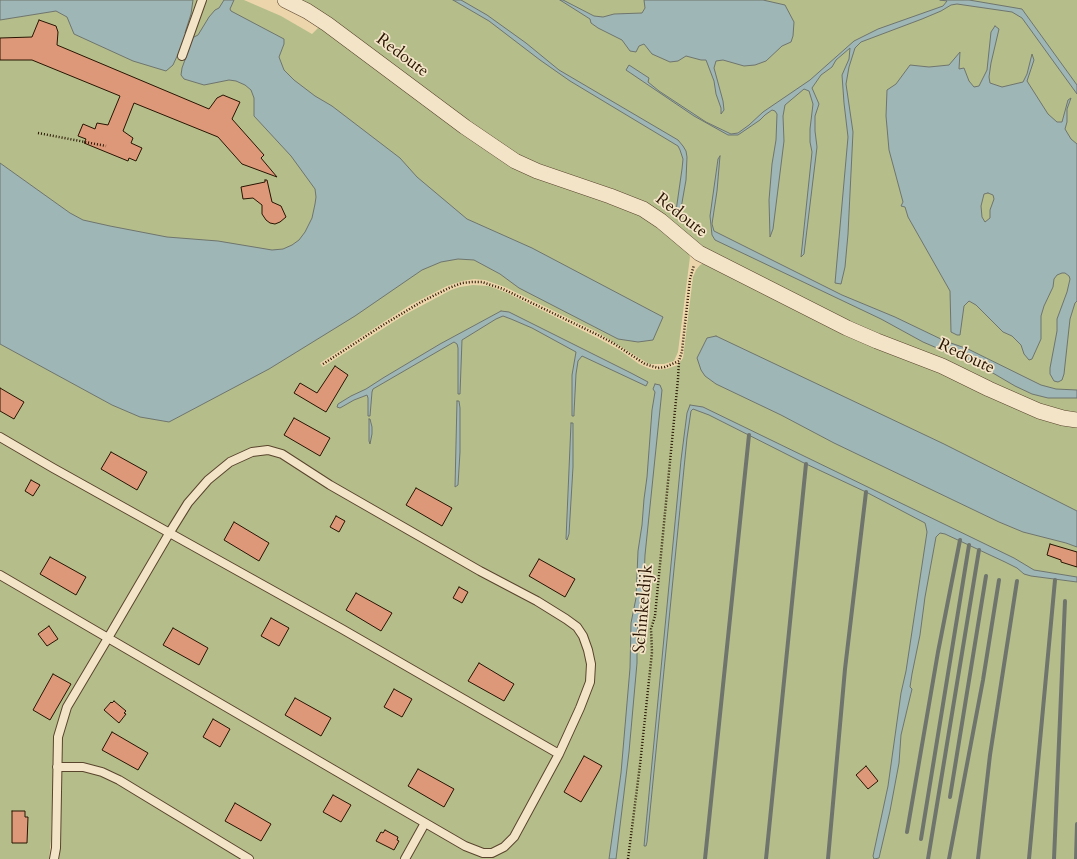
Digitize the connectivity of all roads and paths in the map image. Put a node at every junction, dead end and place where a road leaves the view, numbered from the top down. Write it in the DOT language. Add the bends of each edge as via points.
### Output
graph roads {
  1 [pos="202,0"];
  2 [pos="285,0"];
  3 [pos="182,56"];
  4 [pos="38,133"];
  5 [pos="106,146"];
  6 [pos="698,254"];
  7 [pos="679,361"];
  8 [pos="324,364"];
  9 [pos="1077,420"];
  10 [pos="0,437"];
  11 [pos="170,532"];
  12 [pos="0,575"];
  13 [pos="108,638"];
  14 [pos="559,754"];
  15 [pos="57,767"];
  16 [pos="425,823"];
  17 [pos="54,859"];
  18 [pos="249,859"];
  19 [pos="405,859"];
  20 [pos="628,859"];
  1 -- 3 [label="lane"];
  2 -- 6 [label="street, Redoute" via="327,24 506,155 537,171 643,209 666,224"];
  4 -- 5 [label="path"];
  6 -- 7 [label="path, Schinkeldijk" via="690,279"];
  6 -- 9 [label="street, Redoute" via="877,341 936,363 1039,411"];
  7 -- 8 [label="path" via="665,367 651,367 598,335 503,289 482,282 472,282 449,288 421,302"];
  7 -- 20 [label="path, Schinkeldijk" via="655,616 651,629 652,652"];
  10 -- 11 [label="lane"];
  11 -- 13 [label="lane"];
  11 -- 14 [label="lane"];
  11 -- 14 [label="lane" via="188,503 208,480 230,462 252,452 268,450 282,454 330,485 537,601 576,627 588,650 591,664 590,682"];
  12 -- 13 [label="lane"];
  13 -- 15 [label="lane" via="67,707 58,737"];
  13 -- 16 [label="lane"];
  14 -- 16 [label="lane" via="514,837 504,847 492,853 482,853"];
  15 -- 17 [label="lane"];
  15 -- 18 [label="lane" via="83,767 119,780"];
  16 -- 19 [label="lane"];
}
